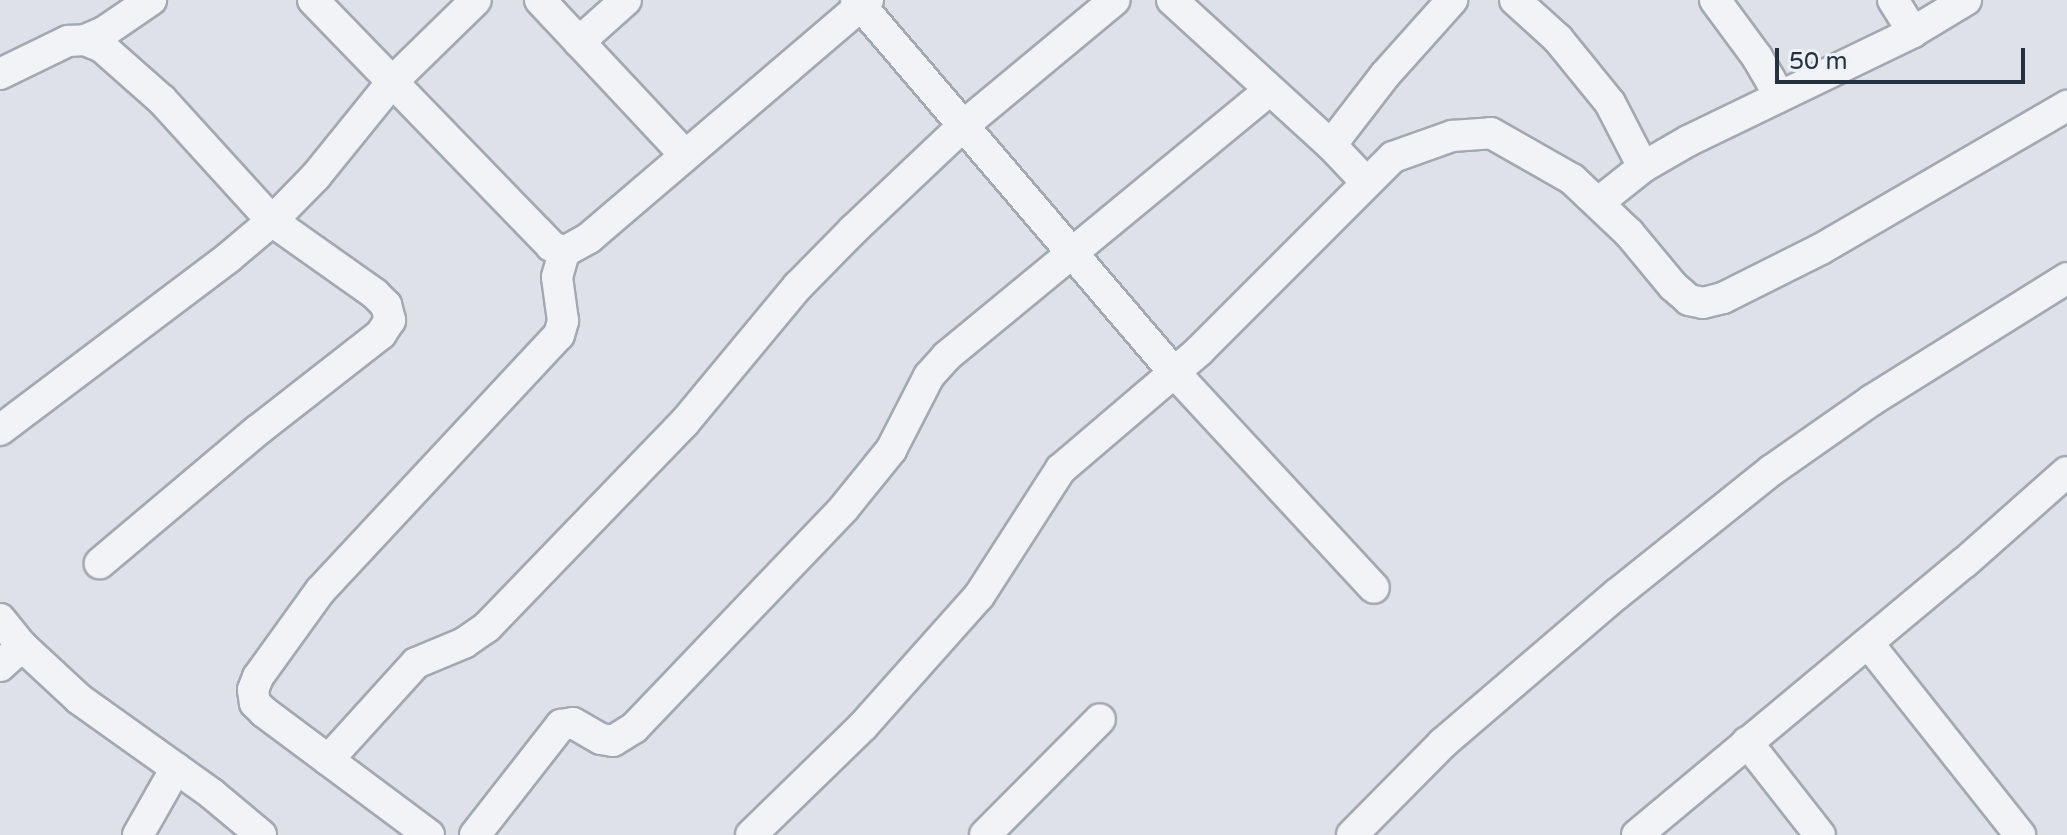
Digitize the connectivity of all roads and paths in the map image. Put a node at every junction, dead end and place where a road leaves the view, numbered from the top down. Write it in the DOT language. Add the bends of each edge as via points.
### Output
graph roads {
  1 [pos="151,0"];
  2 [pos="313,0"];
  3 [pos="476,0"];
  4 [pos="540,0"];
  5 [pos="626,0"];
  6 [pos="1115,0"];
  7 [pos="1172,0"];
  8 [pos="1515,0"];
  9 [pos="1715,0"];
  10 [pos="1893,0"];
  11 [pos="1966,0"];
  12 [pos="862,2"];
  13 [pos="1435,6"];
  14 [pos="1913,32"];
  15 [pos="85,40"];
  16 [pos="579,42"];
  17 [pos="0,74"];
  18 [pos="392,82"];
  19 [pos="1268,91"];
  20 [pos="1779,95"];
  21 [pos="2067,106"];
  22 [pos="963,126"];
  23 [pos="1331,145"];
  24 [pos="685,155"];
  25 [pos="1643,167"];
  26 [pos="1367,183"];
  27 [pos="1599,202"];
  28 [pos="272,221"];
  29 [pos="564,252"];
  30 [pos="1072,253"];
  31 [pos="2067,278"];
  32 [pos="1174,372"];
  33 [pos="0,430"];
  34 [pos="2067,472"];
  35 [pos="100,563"];
  36 [pos="1374,588"];
  37 [pos="0,619"];
  38 [pos="1868,643"];
  39 [pos="11,656"];
  40 [pos="1100,719"];
  41 [pos="1747,742"];
  42 [pos="328,760"];
  43 [pos="176,768"];
  44 [pos="138,835"];
  45 [pos="261,835"];
  46 [pos="429,835"];
  47 [pos="475,835"];
  48 [pos="751,835"];
  49 [pos="985,835"];
  50 [pos="1352,835"];
  51 [pos="1637,835"];
  52 [pos="1820,835"];
  53 [pos="2020,835"];
  1 -- 15 [label="street"];
  2 -- 18 [label="street"];
  3 -- 18 [label="street"];
  4 -- 16 [label="street"];
  5 -- 16 [label="street"];
  6 -- 22 [label="street"];
  7 -- 19 [label="street"];
  8 -- 25 [label="street" via="1558,39 1610,103"];
  9 -- 20 [label="street"];
  10 -- 14 [label="street"];
  11 -- 14 [label="street"];
  12 -- 22 [label="street"];
  12 -- 24 [label="street"];
  13 -- 23 [label="street"];
  14 -- 20 [label="street"];
  15 -- 17 [label="street" via="68,41"];
  15 -- 28 [label="street" via="102,47 162,100"];
  16 -- 24 [label="street"];
  18 -- 28 [label="street"];
  18 -- 29 [label="street" via="551,246"];
  19 -- 23 [label="street"];
  19 -- 30 [label="street"];
  20 -- 25 [label="street"];
  21 -- 27 [label="street" via="1821,249 1703,303 1689,300 1673,286"];
  22 -- 30 [label="street"];
  22 -- 42 [label="street" via="798,286 685,422 487,627 416,663"];
  23 -- 26 [label="street"];
  24 -- 29 [label="street" via="589,238"];
  25 -- 27 [label="street"];
  26 -- 27 [label="street" via="1393,157 1452,136 1491,133 1540,158"];
  26 -- 32 [label="street"];
  28 -- 33 [label="street"];
  28 -- 35 [label="street" via="375,294 386,305 390,320 381,334"];
  29 -- 42 [label="street" via="557,277 563,321 559,335 320,591 258,677 255,703"];
  30 -- 32 [label="street"];
  30 -- 47 [label="street" via="947,356 929,376 891,450 844,508 634,728 613,741 573,723 561,725"];
  31 -- 50 [label="street" via="1872,400 1772,470 1443,743"];
  32 -- 36 [label="street"];
  32 -- 48 [label="street" via="1061,469 979,596 863,726"];
  34 -- 38 [label="street"];
  37 -- 39 [label="street"];
  38 -- 41 [label="street"];
  38 -- 53 [label="street"];
  39 -- 43 [label="street"];
  40 -- 49 [label="street"];
  41 -- 51 [label="street"];
  41 -- 52 [label="street"];
  42 -- 46 [label="street"];
  43 -- 44 [label="street"];
  43 -- 45 [label="street"];
}
